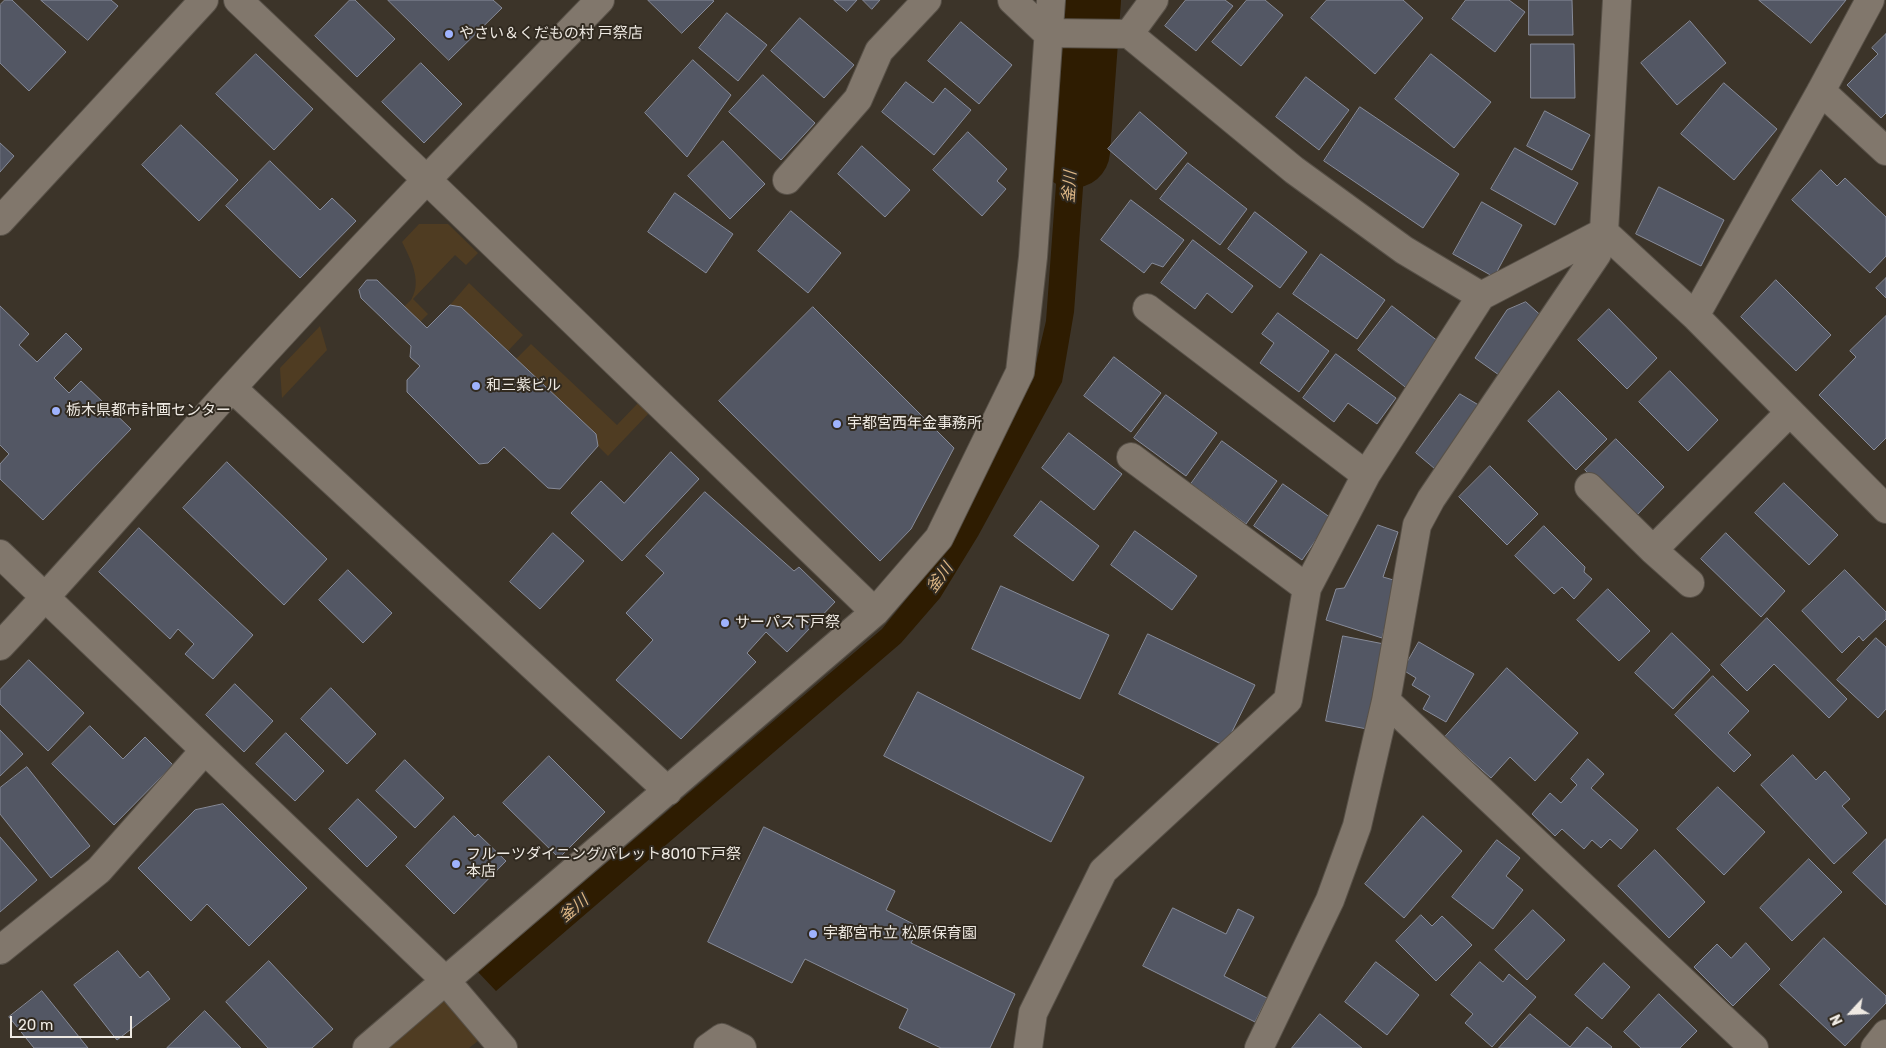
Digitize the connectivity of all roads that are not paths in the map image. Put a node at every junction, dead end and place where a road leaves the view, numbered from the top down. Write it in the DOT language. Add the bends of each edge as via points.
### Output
graph roads {
  1 [pos="204,0"];
  2 [pos="238,0"];
  3 [pos="600,0"];
  4 [pos="927,0"];
  5 [pos="1012,0"];
  6 [pos="1051,0"];
  7 [pos="1154,0"];
  8 [pos="1617,0"];
  9 [pos="1870,0"];
  10 [pos="1047,33"];
  11 [pos="1130,34"];
  12 [pos="1822,91"];
  13 [pos="1886,151"];
  14 [pos="426,179"];
  15 [pos="787,180"];
  16 [pos="0,221"];
  17 [pos="1604,232"];
  18 [pos="1480,296"];
  19 [pos="1146,308"];
  20 [pos="1695,316"];
  21 [pos="232,388"];
  22 [pos="1790,412"];
  23 [pos="1131,457"];
  24 [pos="1366,475"];
  25 [pos="1589,487"];
  26 [pos="1886,509"];
  27 [pos="1653,550"];
  28 [pos="0,554"];
  29 [pos="1690,583"];
  30 [pos="1307,588"];
  31 [pos="44,599"];
  32 [pos="875,612"];
  33 [pos="0,646"];
  34 [pos="1386,700"];
  35 [pos="204,751"];
  36 [pos="668,791"];
  37 [pos="0,950"];
  38 [pos="451,986"];
  39 [pos="1886,1034"];
  40 [pos="493,1041"];
  41 [pos="367,1048"];
  42 [pos="708,1048"];
  43 [pos="742,1048"];
  44 [pos="1028,1048"];
  45 [pos="1259,1048"];
  46 [pos="1754,1048"];
  47 [pos="1875,1048"];
  1 -- 16 [label="street"];
  2 -- 14 [label="street"];
  3 -- 14 [label="street"];
  4 -- 15 [label="street" via="879,51 858,99"];
  5 -- 10 [label="street"];
  6 -- 10 [label="street"];
  7 -- 11 [label="street"];
  8 -- 17 [label="street"];
  9 -- 12 [label="street"];
  10 -- 11 [label="street"];
  10 -- 32 [label="street" via="1033,258 1020,372 939,538"];
  11 -- 18 [label="street" via="1294,170 1404,250"];
  12 -- 13 [label="street"];
  12 -- 20 [label="street"];
  14 -- 21 [label="street"];
  14 -- 32 [label="street"];
  17 -- 18 [label="street"];
  17 -- 20 [label="street"];
  17 -- 34 [label="street" via="1597,254 1431,499 1417,525"];
  18 -- 24 [label="street"];
  19 -- 24 [label="street"];
  20 -- 22 [label="street"];
  21 -- 31 [label="street"];
  21 -- 36 [label="street"];
  22 -- 26 [label="street"];
  22 -- 27 [label="street"];
  23 -- 30 [label="street"];
  24 -- 30 [label="street"];
  25 -- 27 [label="street"];
  27 -- 29 [label="street"];
  28 -- 31 [label="street"];
  30 -- 44 [label="street" via="1288,700 1103,871 1033,1013"];
  31 -- 33 [label="street"];
  31 -- 35 [label="street"];
  32 -- 36 [label="street"];
  34 -- 45 [label="street" via="1357,826 1330,900"];
  34 -- 46 [label="street"];
  35 -- 37 [label="street" via="99,870"];
  35 -- 38 [label="street"];
  36 -- 38 [label="street"];
  38 -- 40 [label="street"];
  38 -- 41 [label="street"];
  39 -- 47 [label="street"];
  42 -- 43 [label="street" via="722,1038"];
}
